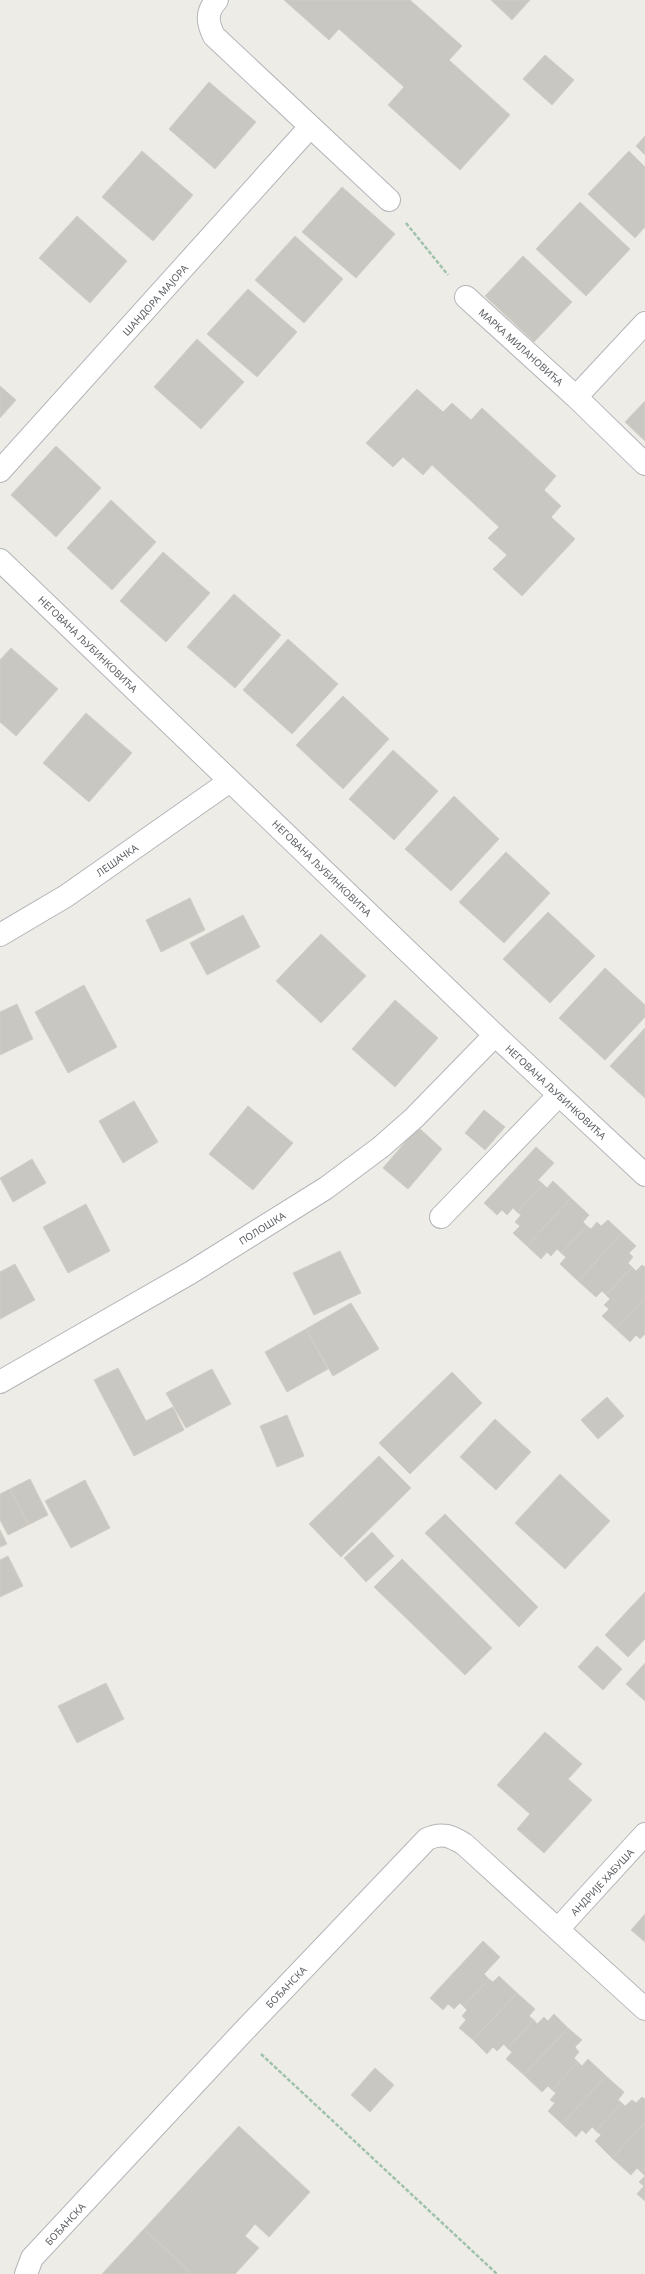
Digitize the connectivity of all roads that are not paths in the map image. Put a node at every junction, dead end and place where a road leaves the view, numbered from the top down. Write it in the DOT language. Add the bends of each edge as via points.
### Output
graph roads {
  1 [pos="217,0"];
  2 [pos="309,128"];
  3 [pos="389,200"];
  4 [pos="466,297"];
  5 [pos="645,323"];
  6 [pos="576,397"];
  7 [pos="645,464"];
  8 [pos="0,471"];
  9 [pos="0,560"];
  10 [pos="230,781"];
  11 [pos="0,935"];
  12 [pos="495,1035"];
  13 [pos="559,1095"];
  14 [pos="643,1170"];
  15 [pos="441,1217"];
  16 [pos="0,1382"];
  17 [pos="645,1834"];
  18 [pos="558,1929"];
  19 [pos="645,2009"];
  20 [pos="29,2266"];
  1 -- 2 [label="street" via="208,13 208,25 214,36"];
  2 -- 3 [label="street"];
  2 -- 8 [label="street, ШАНДОРА МАЈОРА"];
  4 -- 6 [label="street, МАРКА МИЛАНОВИЋА"];
  5 -- 6 [label="street"];
  6 -- 7 [label="street, МАРКА МИЛАНОВИЋА"];
  9 -- 10 [label="street, НЕГОВАНА ЉУБИНКОВИЋА"];
  10 -- 11 [label="street, ЛЕШАЧКА" via="66,896"];
  10 -- 12 [label="street, НЕГОВАНА ЉУБИНКОВИЋА"];
  12 -- 13 [label="street, НЕГОВАНА ЉУБИНКОВИЋА"];
  12 -- 16 [label="street, ПОЛОШКА" via="381,1148 326,1188 190,1274"];
  13 -- 14 [label="street, НЕГОВАНА ЉУБИНКОВИЋА"];
  13 -- 15 [label="street"];
  17 -- 18 [label="street, АНДРИЈЕ ХАБУША"];
  18 -- 19 [label="street"];
  18 -- 20 [label="street, БОЂАНСКА" via="464,1844 452,1837 435,1835 427,1839 240,2035"];
}
